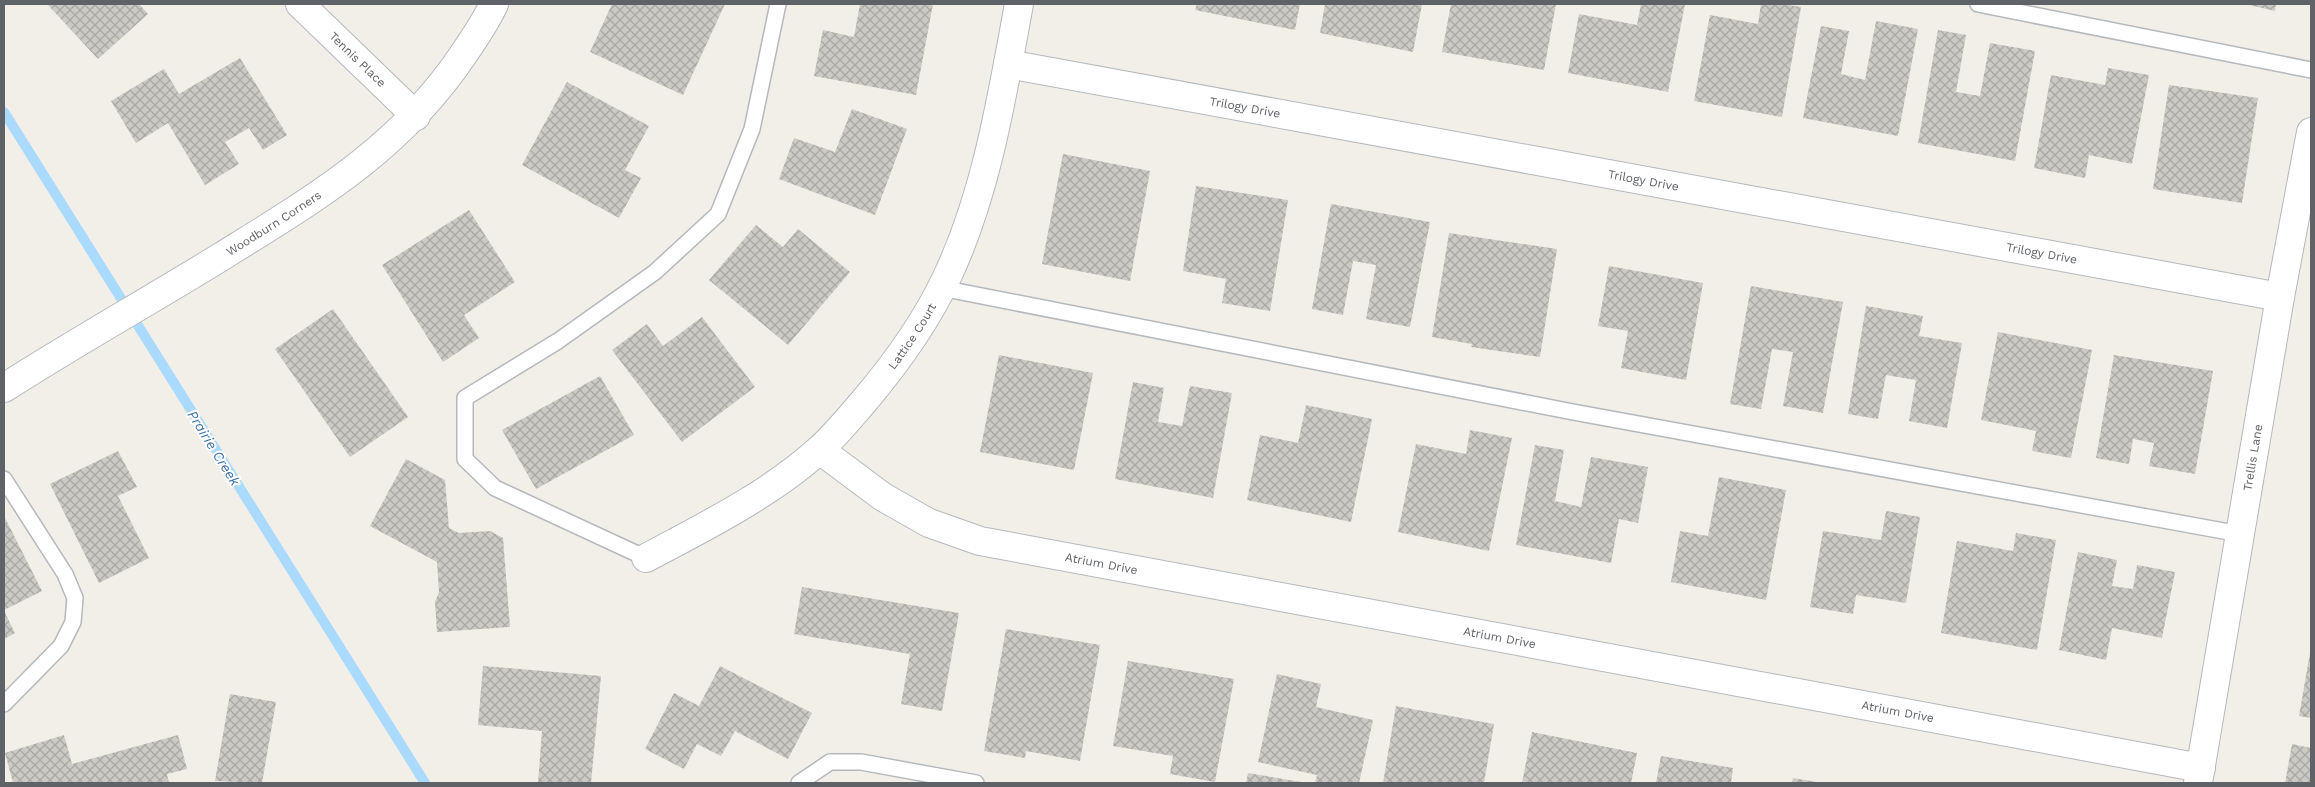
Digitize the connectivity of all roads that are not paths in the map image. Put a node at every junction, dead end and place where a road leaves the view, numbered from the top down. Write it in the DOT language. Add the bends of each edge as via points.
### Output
graph roads {
  1 [pos="300,4"];
  2 [pos="494,4"];
  3 [pos="778,4"];
  4 [pos="1019,4"];
  5 [pos="1978,4"];
  6 [pos="1008,64"];
  7 [pos="2311,70"];
  8 [pos="416,116"];
  9 [pos="2311,132"];
  10 [pos="941,288"];
  11 [pos="2280,297"];
  12 [pos="4,388"];
  13 [pos="820,450"];
  14 [pos="4,479"];
  15 [pos="2240,534"];
  16 [pos="646,558"];
  17 [pos="4,704"];
  18 [pos="2199,775"];
  19 [pos="799,783"];
  20 [pos="976,783"];
  1 -- 8 [label="street, Tennis Place"];
  2 -- 8 [label="street, Woodburn Corners" via="446,81"];
  3 -- 16 [label="lane" via="752,129 718,214 654,272 558,341 465,398 465,459 495,488"];
  4 -- 6 [label="street, Lattice Court"];
  5 -- 7 [label="lane"];
  6 -- 10 [label="street, Lattice Court" via="984,174 966,231"];
  6 -- 11 [label="street, Trilogy Drive"];
  8 -- 12 [label="street, Woodburn Corners" via="354,170 304,205"];
  9 -- 11 [label="street, Trellis Lane"];
  10 -- 13 [label="street, Lattice Court" via="887,374"];
  10 -- 15 [label="lane" via="1573,412"];
  11 -- 15 [label="street, Trellis Lane"];
  13 -- 16 [label="street, Lattice Court" via="767,489"];
  13 -- 18 [label="street, Atrium Drive" via="883,496 929,523 980,541"];
  14 -- 17 [label="lane" via="65,574 74,598 73,622 61,646"];
  15 -- 18 [label="street, Trellis Lane"];
  19 -- 20 [label="lane" via="830,762 861,762"];
}
